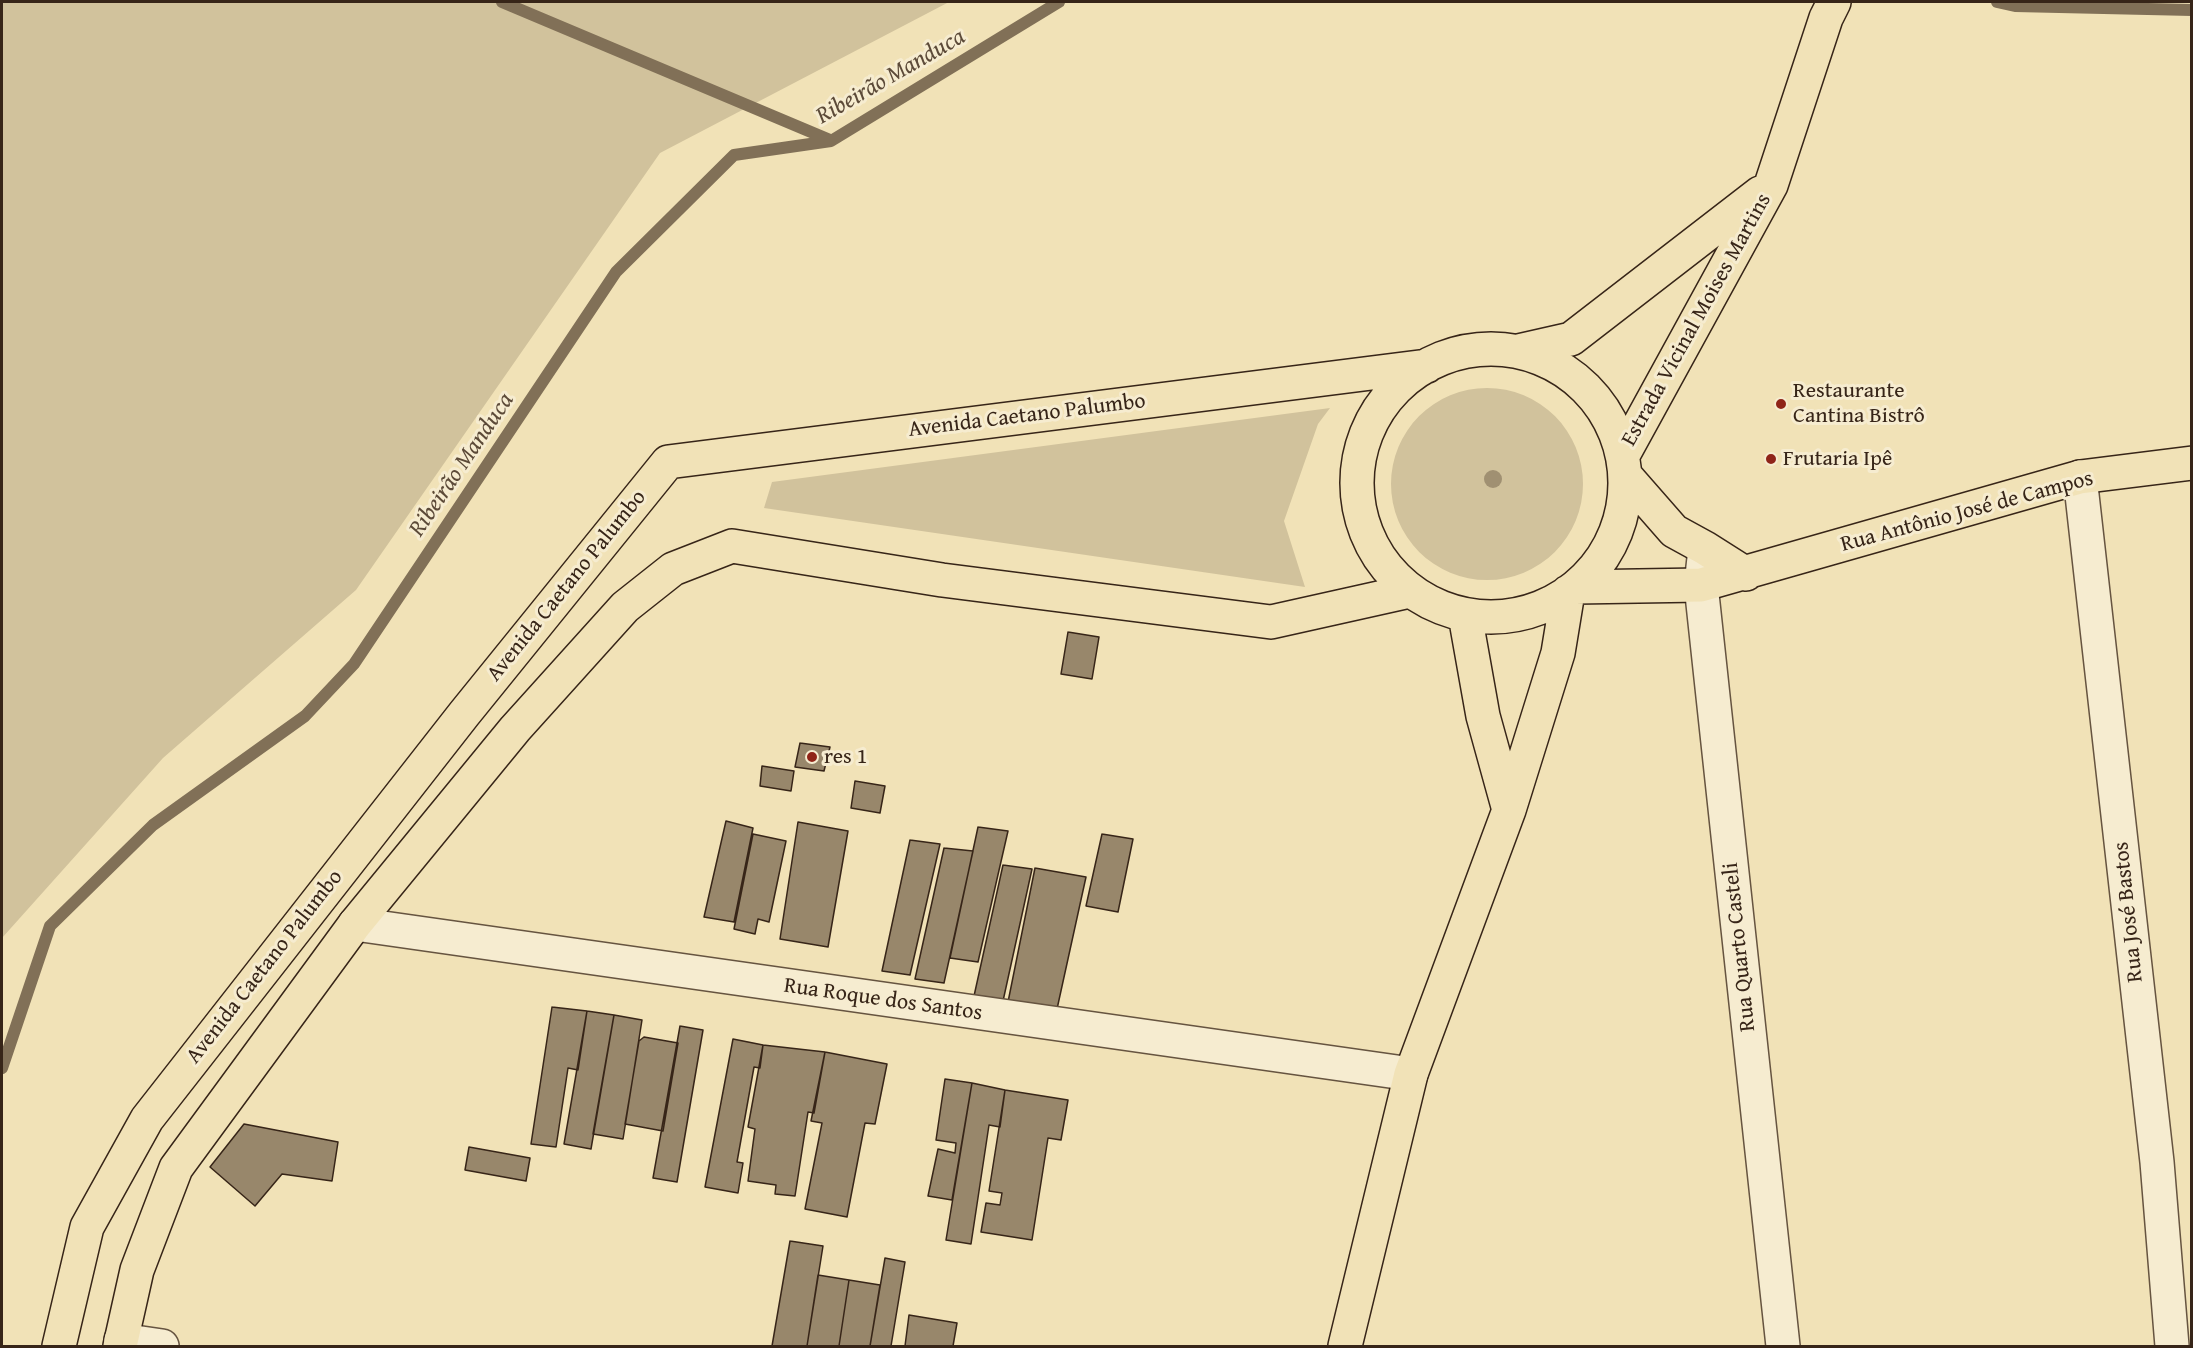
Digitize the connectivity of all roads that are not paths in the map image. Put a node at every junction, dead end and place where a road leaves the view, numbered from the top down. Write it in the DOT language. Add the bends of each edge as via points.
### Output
graph roads {
  1 [pos="1830,10"];
  2 [pos="1771,185"];
  3 [pos="1518,351"];
  4 [pos="1427,366"];
  5 [pos="2192,463"];
  6 [pos="1624,465"];
  7 [pos="2080,477"];
  8 [pos="1705,548"];
  9 [pos="1746,574"];
  10 [pos="1701,585"];
  11 [pos="1572,590"];
  12 [pos="1410,591"];
  13 [pos="1465,615"];
  14 [pos="1509,810"];
  15 [pos="355,924"];
  16 [pos="1411,1074"];
  17 [pos="120,1343"];
  18 [pos="59,1347"];
  19 [pos="162,1347"];
  20 [pos="1345,1347"];
  21 [pos="1783,1347"];
  22 [pos="2172,1347"];
  1 -- 2 [label="main road, Estrada Vicinal Moises Martins"];
  2 -- 3 [label="main road, Estrada Vicinal Moises Martins" via="1571,339"];
  2 -- 6 [label="main road, Estrada Vicinal Moises Martins"];
  3 -- 4 [label="main road" via="1476,348"];
  3 -- 6 [label="main road" via="1555,364 1586,387 1610,418"];
  4 -- 12 [label="main road" via="1397,386 1370,424 1357,468 1360,515 1378,557"];
  4 -- 18 [label="main road, Avenida Caetano Palumbo" via="668,462 413,778 147,1119 87,1227"];
  5 -- 7 [label="main road, Rua Antônio José de Campos"];
  6 -- 8 [label="main road" via="1674,531"];
  6 -- 11 [label="main road" via="1621,517 1604,556"];
  7 -- 9 [label="main road, Rua Antônio José de Campos"];
  7 -- 22 [label="street, Rua José Bastos" via="2157,1162"];
  8 -- 9 [label="main road"];
  8 -- 10 [label="street, Rua Quarto Casteli"];
  9 -- 10 [label="main road, Rua Antônio José de Campos"];
  10 -- 11 [label="main road, Rua Antônio José de Campos"];
  10 -- 21 [label="street, Rua Quarto Casteli"];
  11 -- 13 [label="main road" via="1536,609 1501,617"];
  11 -- 14 [label="main road" via="1558,653"];
  12 -- 13 [label="main road" via="1436,606"];
  12 -- 15 [label="main road, Avenida Caetano Palumbo" via="1271,622 942,580 732,546 674,569 625,607 515,729"];
  13 -- 14 [label="main road" via="1484,716"];
  14 -- 16 [label="main road"];
  15 -- 16 [label="street, Rua Roque dos Santos"];
  15 -- 17 [label="main road, Avenida Caetano Palumbo" via="176,1168 137,1270"];
  16 -- 20 [label="main road"];
  17 -- 19 [label="street"];
}
